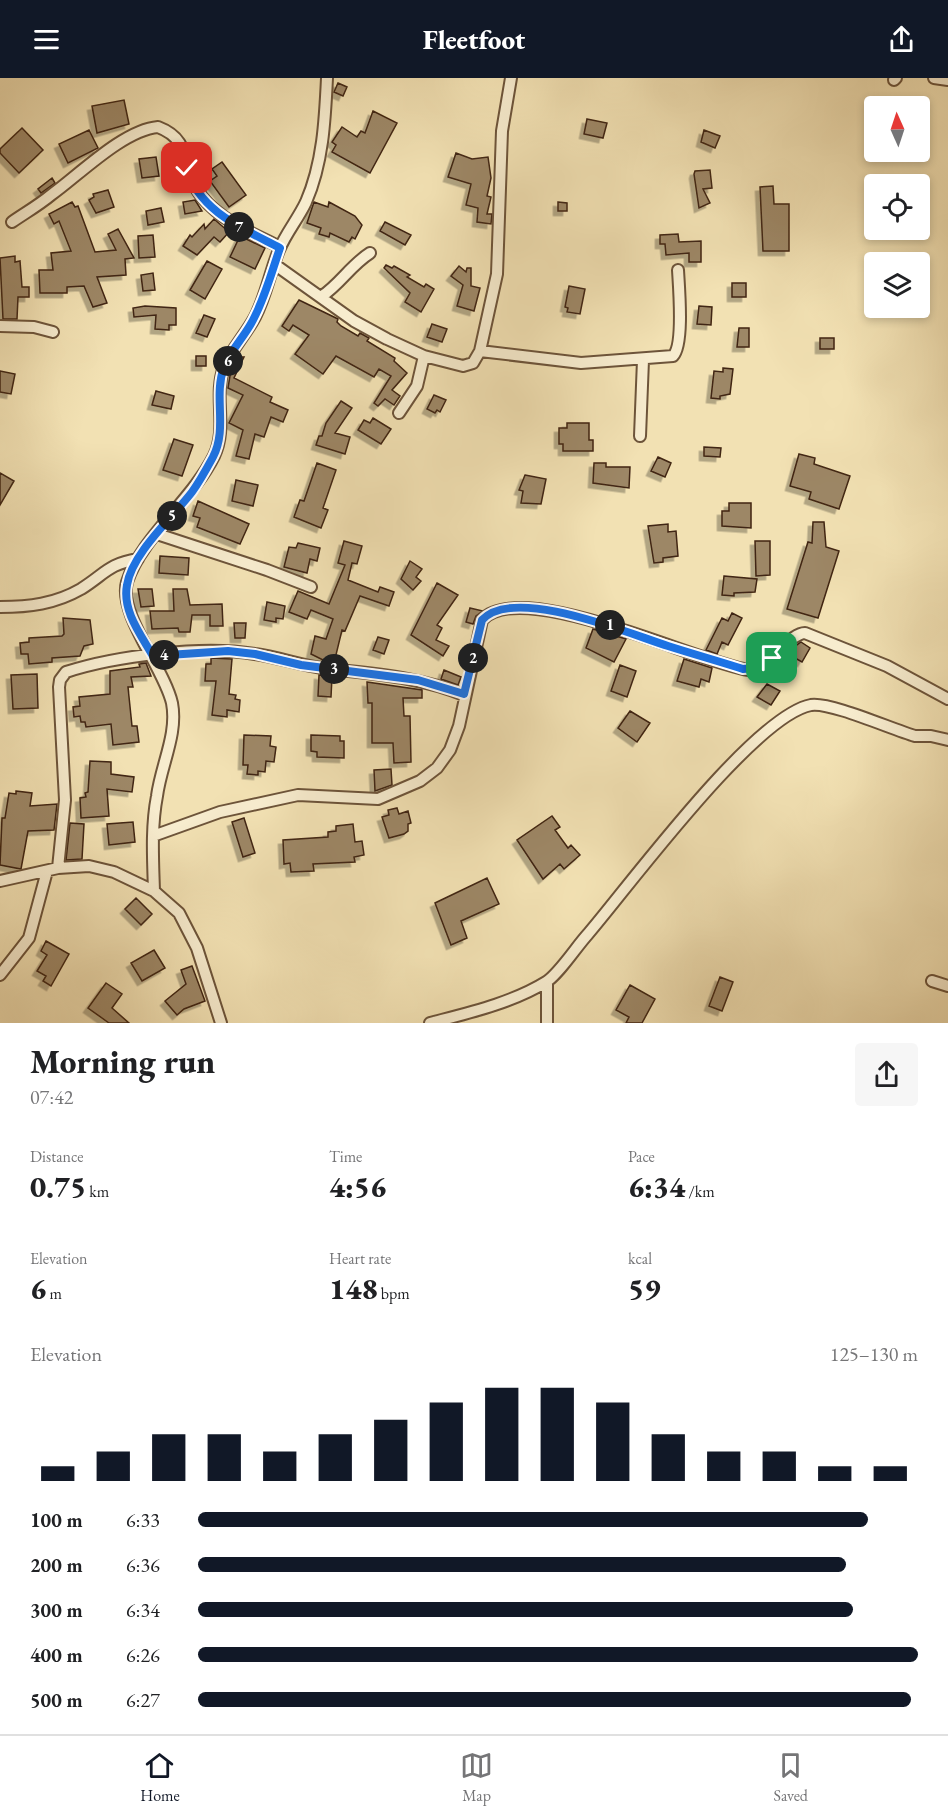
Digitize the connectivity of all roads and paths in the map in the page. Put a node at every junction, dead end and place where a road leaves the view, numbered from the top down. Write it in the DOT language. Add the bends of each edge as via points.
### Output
graph roads {
  1 [pos="327,78"];
  2 [pos="511,78"];
  3 [pos="934,78"];
  4 [pos="948,80"];
  5 [pos="12,222"];
  6 [pos="280,248"];
  7 [pos="370,253"];
  8 [pos="274,264"];
  9 [pos="678,270"];
  10 [pos="322,296"];
  11 [pos="0,326"];
  12 [pos="53,332"];
  13 [pos="480,351"];
  14 [pos="424,356"];
  15 [pos="643,360"];
  16 [pos="399,413"];
  17 [pos="640,436"];
  18 [pos="157,534"];
  19 [pos="138,559"];
  20 [pos="311,587"];
  21 [pos="0,607"];
  22 [pos="153,656"];
  23 [pos="464,694"];
  24 [pos="948,699"];
  25 [pos="948,740"];
  26 [pos="153,836"];
  27 [pos="52,869"];
  28 [pos="0,881"];
  29 [pos="154,891"];
  30 [pos="0,975"];
  31 [pos="932,981"];
  32 [pos="547,982"];
  33 [pos="948,986"];
  34 [pos="221,1023"];
  35 [pos="430,1023"];
  36 [pos="547,1023"];
  1 -- 6 [label="street" via="317,168 306,202"];
  2 -- 13 [label="street" via="502,131 497,274"];
  3 -- 4 [label="street"];
  5 -- 6 [label="street" via="109,150 141,131 158,127 181,142 190,180 203,198 243,230"];
  6 -- 8 [label="street"];
  7 -- 10 [label="street"];
  8 -- 10 [label="street"];
  8 -- 18 [label="street" via="254,319 225,366 219,387 222,431 214,455 194,490"];
  9 -- 15 [label="street" via="677,352 670,357"];
  10 -- 14 [label="street" via="354,321"];
  11 -- 12 [label="street"];
  13 -- 14 [label="street" via="473,363 466,366"];
  13 -- 15 [label="street" via="581,363"];
  14 -- 16 [label="street" via="417,386"];
  15 -- 17 [label="street"];
  18 -- 19 [label="street"];
  18 -- 20 [label="street"];
  19 -- 21 [label="street" via="114,564 61,599 33,606"];
  19 -- 22 [label="street" via="127,584 126,602"];
  22 -- 23 [label="street" via="228,651 255,654 301,665 418,680"];
  22 -- 26 [label="street" via="172,705 173,729 160,779"];
  22 -- 27 [label="street" via="81,667 66,672 60,680 65,800"];
  23 -- 24 [label="street" via="482,620 510,609 574,614 749,670 772,658 797,634 805,633 896,670"];
  23 -- 26 [label="street" via="450,750 437,768 420,781 364,800 298,795 220,812"];
  25 -- 32 [label="street" via="915,736 825,706 796,710 748,747"];
  26 -- 29 [label="street"];
  27 -- 28 [label="street"];
  27 -- 29 [label="street" via="101,868"];
  27 -- 30 [label="street" via="29,938"];
  29 -- 34 [label="street" via="179,913 197,948"];
  31 -- 33 [label="street"];
  32 -- 35 [label="street" via="493,1005"];
  32 -- 36 [label="street"];
}
